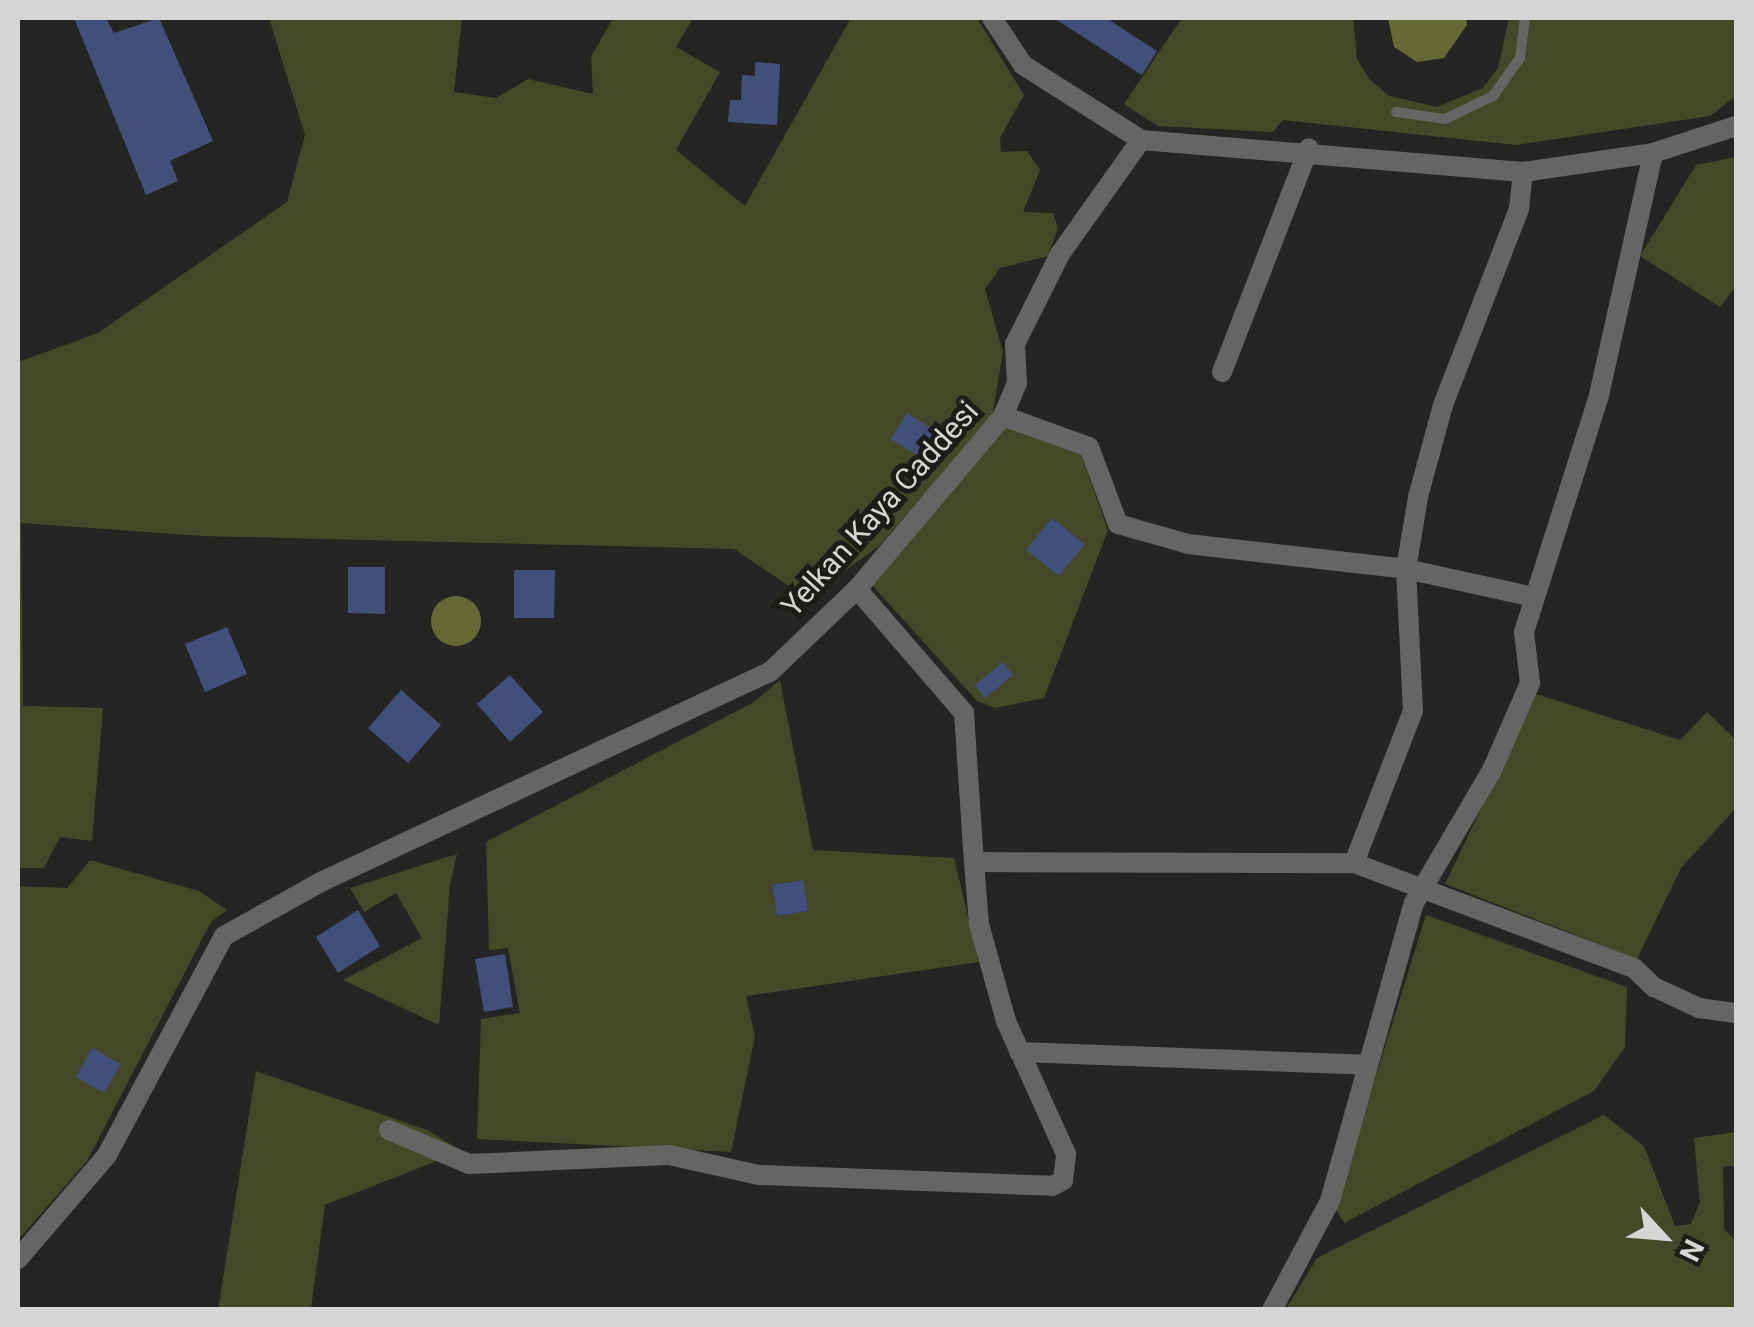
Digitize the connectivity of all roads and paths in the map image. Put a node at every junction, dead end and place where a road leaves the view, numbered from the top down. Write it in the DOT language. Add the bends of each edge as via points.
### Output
graph roads {
  1 [pos="992,18"];
  2 [pos="1525,18"];
  3 [pos="1396,112"];
  4 [pos="1736,126"];
  5 [pos="1141,140"];
  6 [pos="1309,148"];
  7 [pos="1653,153"];
  8 [pos="1523,172"];
  9 [pos="1222,372"];
  10 [pos="1004,416"];
  11 [pos="1406,569"];
  12 [pos="856,589"];
  13 [pos="1534,597"];
  14 [pos="974,862"];
  15 [pos="1354,863"];
  16 [pos="1422,893"];
  17 [pos="1736,1013"];
  18 [pos="1019,1052"];
  19 [pos="1368,1065"];
  20 [pos="389,1130"];
  21 [pos="18,1259"];
  22 [pos="1272,1310"];
  1 -- 5 [label="street" via="1023,65"];
  2 -- 3 [label="lane" via="1520,58 1494,96 1445,118"];
  4 -- 7 [label="street"];
  5 -- 6 [label="street"];
  5 -- 10 [label="street, Yelkan Kaya Caddesi" via="1060,254 1015,344 1016,383"];
  6 -- 8 [label="street"];
  6 -- 9 [label="street"];
  7 -- 8 [label="street"];
  7 -- 13 [label="street" via="1600,395"];
  8 -- 11 [label="street" via="1519,209 1442,405"];
  10 -- 11 [label="street" via="1089,447 1118,524 1188,544"];
  10 -- 12 [label="street, Yelkan Kaya Caddesi"];
  11 -- 13 [label="street"];
  11 -- 15 [label="street" via="1413,711"];
  12 -- 14 [label="street" via="964,712"];
  12 -- 21 [label="street, Yelkan Kaya Caddesi" via="770,672 323,881 224,936 107,1155"];
  13 -- 16 [label="street" via="1524,632 1530,683 1492,770"];
  14 -- 15 [label="street"];
  14 -- 18 [label="street" via="979,924"];
  15 -- 16 [label="street"];
  16 -- 17 [label="street" via="1634,968 1654,987 1700,1008"];
  16 -- 19 [label="street"];
  18 -- 19 [label="street"];
  18 -- 20 [label="street" via="1066,1154 1063,1180 1053,1186 759,1175 669,1156 468,1164"];
  19 -- 22 [label="street" via="1330,1201"];
}
